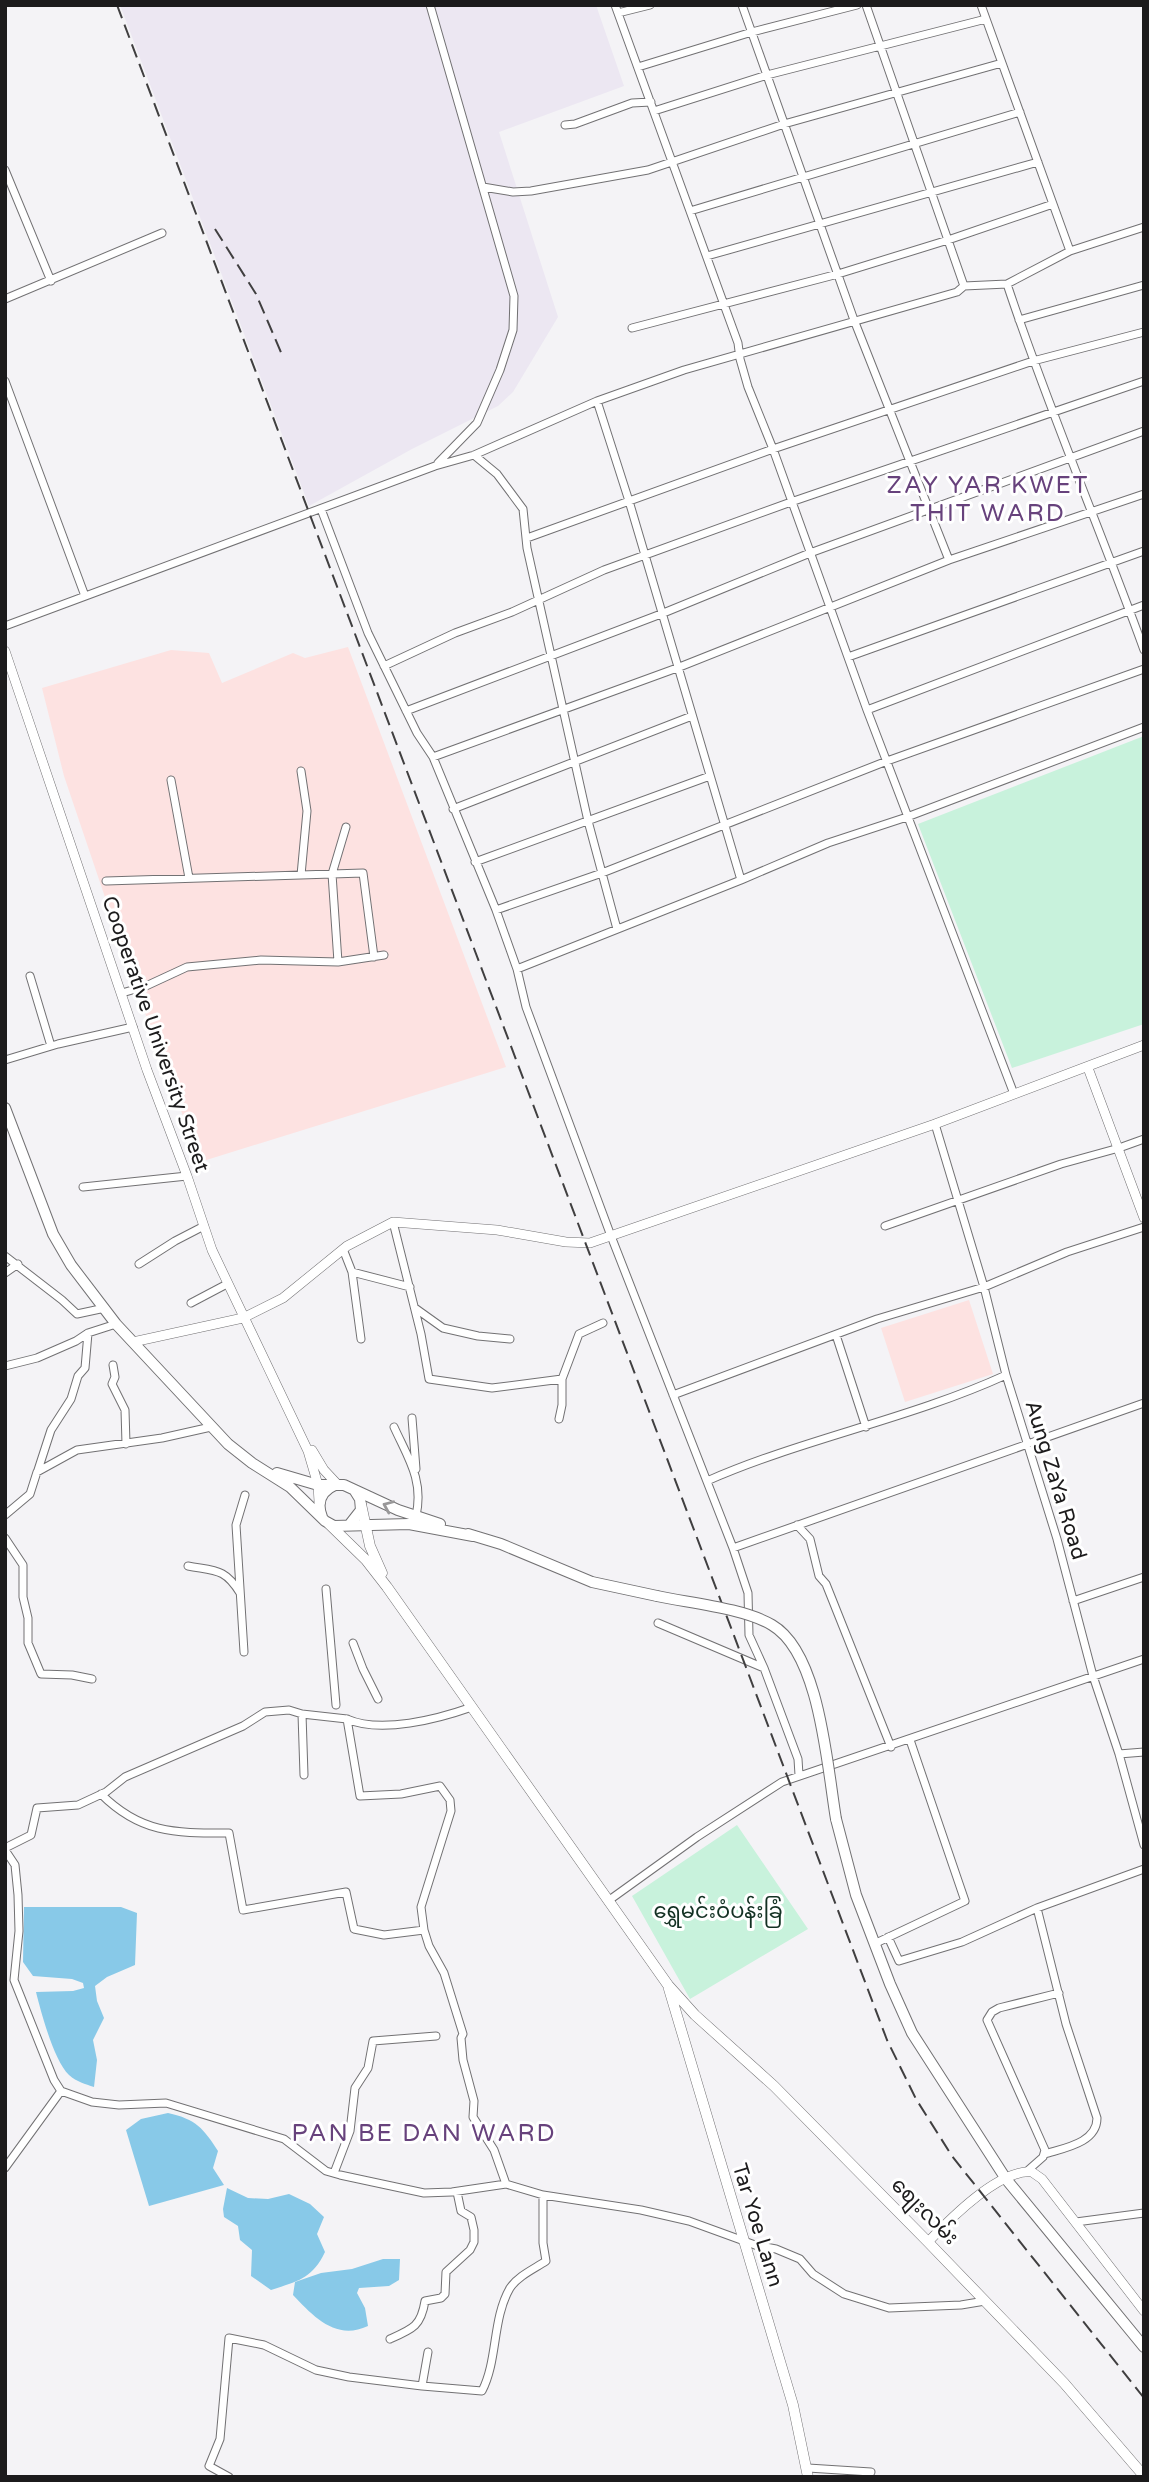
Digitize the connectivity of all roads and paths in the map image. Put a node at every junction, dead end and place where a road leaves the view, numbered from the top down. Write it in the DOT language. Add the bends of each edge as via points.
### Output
graph roads {
  1 [pos="430,5"];
  2 [pos="650,5"];
  3 [pos="742,5"];
  4 [pos="857,5"];
  5 [pos="866,5"];
  6 [pos="981,5"];
  7 [pos="617,9"];
  8 [pos="986,19"];
  9 [pos="752,32"];
  10 [pos="881,47"];
  11 [pos="1002,63"];
  12 [pos="638,67"];
  13 [pos="767,75"];
  14 [pos="897,93"];
  15 [pos="651,102"];
  16 [pos="654,111"];
  17 [pos="1020,112"];
  18 [pos="784,124"];
  19 [pos="565,125"];
  20 [pos="914,143"];
  21 [pos="672,161"];
  22 [pos="1038,162"];
  23 [pos="5,170"];
  24 [pos="803,178"];
  25 [pos="483,187"];
  26 [pos="932,194"];
  27 [pos="1053,204"];
  28 [pos="690,211"];
  29 [pos="820,223"];
  30 [pos="1144,227"];
  31 [pos="162,233"];
  32 [pos="948,240"];
  33 [pos="1070,251"];
  34 [pos="707,256"];
  35 [pos="838,274"];
  36 [pos="51,281"];
  37 [pos="1007,284"];
  38 [pos="1144,285"];
  39 [pos="964,286"];
  40 [pos="5,299"];
  41 [pos="724,303"];
  42 [pos="854,320"];
  43 [pos="1019,320"];
  44 [pos="632,328"];
  45 [pos="1144,331"];
  46 [pos="739,353"];
  47 [pos="1033,361"];
  48 [pos="5,381"];
  49 [pos="1144,382"];
  50 [pos="597,401"];
  51 [pos="890,410"];
  52 [pos="1053,411"];
  53 [pos="1144,431"];
  54 [pos="773,449"];
  55 [pos="474,455"];
  56 [pos="1071,457"];
  57 [pos="910,461"];
  58 [pos="435,466"];
  59 [pos="1144,494"];
  60 [pos="629,501"];
  61 [pos="791,502"];
  62 [pos="321,509"];
  63 [pos="929,509"];
  64 [pos="1094,512"];
  65 [pos="527,538"];
  66 [pos="1144,551"];
  67 [pos="810,553"];
  68 [pos="644,555"];
  69 [pos="949,560"];
  70 [pos="1111,562"];
  71 [pos="85,596"];
  72 [pos="538,600"];
  73 [pos="1144,605"];
  74 [pos="830,607"];
  75 [pos="1129,611"];
  76 [pos="661,614"];
  77 [pos="5,626"];
  78 [pos="1144,650"];
  79 [pos="5,651"];
  80 [pos="551,656"];
  81 [pos="848,657"];
  82 [pos="384,666"];
  83 [pos="677,668"];
  84 [pos="1144,669"];
  85 [pos="563,710"];
  86 [pos="867,710"];
  87 [pos="406,711"];
  88 [pos="692,716"];
  89 [pos="1144,727"];
  90 [pos="433,757"];
  91 [pos="887,761"];
  92 [pos="574,762"];
  93 [pos="301,771"];
  94 [pos="710,776"];
  95 [pos="172,780"];
  96 [pos="453,809"];
  97 [pos="907,817"];
  98 [pos="588,821"];
  99 [pos="724,824"];
  100 [pos="346,827"];
  101 [pos="475,862"];
  102 [pos="602,873"];
  103 [pos="332,874"];
  104 [pos="301,875"];
  105 [pos="189,878"];
  106 [pos="741,880"];
  107 [pos="106,881"];
  108 [pos="496,910"];
  109 [pos="617,929"];
  110 [pos="384,955"];
  111 [pos="374,957"];
  112 [pos="338,962"];
  113 [pos="517,969"];
  114 [pos="30,976"];
  115 [pos="122,993"];
  116 [pos="133,1027"];
  117 [pos="1144,1045"];
  118 [pos="51,1046"];
  119 [pos="5,1060"];
  120 [pos="1088,1068"];
  121 [pos="1014,1094"];
  122 [pos="5,1108"];
  123 [pos="8,1122"];
  124 [pos="935,1124"];
  125 [pos="1144,1139"];
  126 [pos="1119,1148"];
  127 [pos="187,1177"];
  128 [pos="83,1187"];
  129 [pos="958,1202"];
  130 [pos="1144,1218"];
  131 [pos="393,1222"];
  132 [pos="204,1226"];
  133 [pos="885,1226"];
  134 [pos="1144,1227"];
  135 [pos="611,1236"];
  136 [pos="343,1249"];
  137 [pos="5,1256"];
  138 [pos="18,1264"];
  139 [pos="139,1264"];
  140 [pos="352,1272"];
  141 [pos="5,1273"];
  142 [pos="227,1284"];
  143 [pos="410,1287"];
  144 [pos="984,1287"];
  145 [pos="191,1303"];
  146 [pos="415,1307"];
  147 [pos="106,1308"];
  148 [pos="243,1318"];
  149 [pos="603,1323"];
  150 [pos="116,1324"];
  151 [pos="88,1332"];
  152 [pos="836,1335"];
  153 [pos="361,1339"];
  154 [pos="510,1339"];
  155 [pos="133,1342"];
  156 [pos="113,1365"];
  157 [pos="5,1366"];
  158 [pos="1006,1375"];
  159 [pos="562,1379"];
  160 [pos="673,1395"];
  161 [pos="1144,1403"];
  162 [pos="412,1418"];
  163 [pos="559,1419"];
  164 [pos="294,1420"];
  165 [pos="211,1427"];
  166 [pos="394,1427"];
  167 [pos="866,1427"];
  168 [pos="1026,1443"];
  169 [pos="126,1444"];
  170 [pos="252,1463"];
  171 [pos="37,1472"];
  172 [pos="417,1477"];
  173 [pos="707,1481"];
  174 [pos="318,1485"];
  175 [pos="338,1485"];
  176 [pos="350,1488"];
  177 [pos="245,1495"];
  178 [pos="319,1502"];
  179 [pos="361,1504"];
  180 [pos="5,1515"];
  181 [pos="415,1516"];
  182 [pos="325,1520"];
  183 [pos="350,1524"];
  184 [pos="366,1524"];
  185 [pos="797,1525"];
  186 [pos="473,1536"];
  187 [pos="5,1538"];
  188 [pos="733,1548"];
  189 [pos="188,1566"];
  190 [pos="1144,1577"];
  191 [pos="387,1587"];
  192 [pos="326,1589"];
  193 [pos="240,1594"];
  194 [pos="1073,1601"];
  195 [pos="658,1623"];
  196 [pos="353,1643"];
  197 [pos="244,1652"];
  198 [pos="1144,1659"];
  199 [pos="764,1668"];
  200 [pos="1093,1676"];
  201 [pos="92,1679"];
  202 [pos="378,1699"];
  203 [pos="336,1705"];
  204 [pos="472,1707"];
  205 [pos="302,1714"];
  206 [pos="347,1719"];
  207 [pos="910,1740"];
  208 [pos="891,1747"];
  209 [pos="1144,1752"];
  210 [pos="1119,1754"];
  211 [pos="304,1775"];
  212 [pos="799,1775"];
  213 [pos="101,1794"];
  214 [pos="1144,1807"];
  215 [pos="1134,1808"];
  216 [pos="1144,1845"];
  217 [pos="5,1849"];
  218 [pos="1144,1869"];
  219 [pos="608,1901"];
  220 [pos="1037,1908"];
  221 [pos="424,1930"];
  222 [pos="888,1937"];
  223 [pos="874,1944"];
  224 [pos="668,1985"];
  225 [pos="1059,1993"];
  226 [pos="436,2036"];
  227 [pos="61,2091"];
  228 [pos="1045,2154"];
  229 [pos="5,2168"];
  230 [pos="1026,2172"];
  231 [pos="334,2173"];
  232 [pos="1006,2179"];
  233 [pos="506,2183"];
  234 [pos="457,2192"];
  235 [pos="543,2195"];
  236 [pos="1144,2213"];
  237 [pos="1076,2222"];
  238 [pos="742,2240"];
  239 [pos="928,2242"];
  240 [pos="985,2301"];
  241 [pos="1144,2311"];
  242 [pos="390,2339"];
  243 [pos="1144,2347"];
  244 [pos="428,2353"];
  245 [pos="422,2386"];
  246 [pos="871,2472"];
  247 [pos="808,2473"];
  248 [pos="1144,2476"];
  249 [pos="229,2477"];
  1 -- 25 [label="street"];
  2 -- 7 [label="street"];
  3 -- 9 [label="street"];
  4 -- 9 [label="street"];
  5 -- 10 [label="street"];
  6 -- 8 [label="street"];
  7 -- 12 [label="street"];
  8 -- 10 [label="street"];
  8 -- 11 [label="street"];
  9 -- 12 [label="street"];
  9 -- 13 [label="street"];
  10 -- 13 [label="street"];
  10 -- 14 [label="street"];
  11 -- 14 [label="street"];
  11 -- 17 [label="street"];
  12 -- 15 [label="street"];
  13 -- 16 [label="street"];
  13 -- 18 [label="street"];
  14 -- 18 [label="street"];
  14 -- 20 [label="street"];
  15 -- 16 [label="street"];
  15 -- 19 [label="street" via="632,103"];
  16 -- 21 [label="street"];
  17 -- 20 [label="street"];
  17 -- 22 [label="street"];
  18 -- 21 [label="street"];
  18 -- 24 [label="street"];
  20 -- 24 [label="street"];
  20 -- 26 [label="street"];
  21 -- 25 [label="street" via="566,186 513,192"];
  21 -- 28 [label="street"];
  22 -- 26 [label="street"];
  22 -- 27 [label="street"];
  23 -- 36 [label="street"];
  24 -- 28 [label="street"];
  24 -- 29 [label="street"];
  25 -- 58 [label="street" via="513,296 513,330 477,423"];
  26 -- 29 [label="street"];
  26 -- 32 [label="street"];
  27 -- 32 [label="street"];
  27 -- 33 [label="street"];
  28 -- 34 [label="street"];
  29 -- 34 [label="street"];
  29 -- 35 [label="street"];
  30 -- 33 [label="street"];
  31 -- 36 [label="street"];
  32 -- 35 [label="street"];
  32 -- 39 [label="street"];
  33 -- 37 [label="street"];
  34 -- 41 [label="street"];
  35 -- 41 [label="street"];
  35 -- 42 [label="street"];
  36 -- 40 [label="street"];
  37 -- 39 [label="street"];
  37 -- 43 [label="street"];
  38 -- 43 [label="street"];
  39 -- 42 [label="street" via="957,292"];
  41 -- 44 [label="street"];
  41 -- 46 [label="street"];
  42 -- 46 [label="street"];
  42 -- 51 [label="street"];
  43 -- 47 [label="street"];
  45 -- 47 [label="street"];
  46 -- 50 [label="street"];
  46 -- 54 [label="street"];
  47 -- 51 [label="street"];
  47 -- 52 [label="street"];
  48 -- 71 [label="street"];
  49 -- 52 [label="street"];
  50 -- 55 [label="street"];
  50 -- 60 [label="street"];
  51 -- 54 [label="street"];
  51 -- 57 [label="street"];
  52 -- 56 [label="street"];
  52 -- 57 [label="street"];
  53 -- 56 [label="street"];
  54 -- 60 [label="street"];
  54 -- 61 [label="street"];
  55 -- 58 [label="street"];
  55 -- 65 [label="street" via="497,474 523,509"];
  56 -- 63 [label="street"];
  56 -- 64 [label="street"];
  57 -- 61 [label="street"];
  57 -- 63 [label="street"];
  58 -- 62 [label="street"];
  59 -- 64 [label="street"];
  60 -- 65 [label="street"];
  60 -- 68 [label="street"];
  61 -- 67 [label="street"];
  61 -- 68 [label="street"];
  62 -- 71 [label="street"];
  62 -- 82 [label="street"];
  63 -- 67 [label="street"];
  63 -- 69 [label="street"];
  64 -- 69 [label="street"];
  64 -- 70 [label="street"];
  65 -- 72 [label="street"];
  66 -- 70 [label="street"];
  67 -- 74 [label="street"];
  67 -- 76 [label="street"];
  68 -- 72 [label="street"];
  68 -- 76 [label="street"];
  69 -- 74 [label="street"];
  70 -- 75 [label="street"];
  70 -- 81 [label="street"];
  71 -- 77 [label="street"];
  72 -- 80 [label="street"];
  72 -- 82 [label="street"];
  73 -- 75 [label="street"];
  74 -- 81 [label="street"];
  74 -- 83 [label="street"];
  75 -- 78 [label="street"];
  75 -- 86 [label="street"];
  76 -- 80 [label="street"];
  76 -- 83 [label="street"];
  79 -- 115 [label="street, Cooperative University Street"];
  80 -- 85 [label="street"];
  80 -- 87 [label="street"];
  81 -- 86 [label="street"];
  82 -- 87 [label="street"];
  83 -- 85 [label="street"];
  83 -- 88 [label="street"];
  84 -- 91 [label="street"];
  85 -- 90 [label="street"];
  85 -- 92 [label="street"];
  86 -- 91 [label="street"];
  87 -- 90 [label="street"];
  88 -- 92 [label="street"];
  88 -- 94 [label="street"];
  89 -- 97 [label="street"];
  90 -- 96 [label="street"];
  91 -- 97 [label="street"];
  91 -- 99 [label="street"];
  92 -- 96 [label="street"];
  92 -- 98 [label="street"];
  93 -- 104 [label="street" via="307,811"];
  94 -- 98 [label="street"];
  94 -- 99 [label="street"];
  95 -- 105 [label="street"];
  96 -- 101 [label="street"];
  97 -- 106 [label="street" via="828,843"];
  97 -- 121 [label="street"];
  98 -- 101 [label="street"];
  98 -- 102 [label="street"];
  99 -- 102 [label="street"];
  99 -- 106 [label="street"];
  100 -- 103 [label="street"];
  101 -- 108 [label="street"];
  102 -- 108 [label="street"];
  102 -- 109 [label="street"];
  103 -- 104 [label="street"];
  103 -- 111 [label="street" via="363,873"];
  103 -- 112 [label="street"];
  104 -- 105 [label="street"];
  105 -- 107 [label="street"];
  106 -- 109 [label="street"];
  108 -- 113 [label="street"];
  109 -- 113 [label="street"];
  110 -- 111 [label="street"];
  111 -- 112 [label="street"];
  112 -- 115 [label="street" via="261,960 187,967"];
  113 -- 135 [label="street" via="526,1007"];
  114 -- 118 [label="street"];
  115 -- 116 [label="street, Cooperative University Street"];
  116 -- 118 [label="street"];
  116 -- 127 [label="street, Cooperative University Street"];
  117 -- 120 [label="street"];
  118 -- 119 [label="street"];
  120 -- 121 [label="street"];
  120 -- 126 [label="street"];
  121 -- 124 [label="street"];
  122 -- 123 [label="highway"];
  123 -- 147 [label="highway" via="52,1234"];
  124 -- 129 [label="street, Aung ZaYa Road"];
  124 -- 135 [label="street"];
  125 -- 126 [label="street"];
  126 -- 129 [label="street" via="1060,1164"];
  126 -- 130 [label="street"];
  127 -- 128 [label="street"];
  127 -- 132 [label="street, Cooperative University Street"];
  129 -- 133 [label="street"];
  129 -- 144 [label="street, Aung ZaYa Road"];
  131 -- 135 [label="street" via="497,1230 586,1244"];
  131 -- 136 [label="street"];
  131 -- 143 [label="street"];
  132 -- 139 [label="street"];
  132 -- 142 [label="street, Cooperative University Street"];
  134 -- 144 [label="street" via="1067,1252"];
  135 -- 160 [label="street"];
  136 -- 140 [label="street"];
  136 -- 148 [label="street" via="283,1298"];
  137 -- 138 [label="street"];
  138 -- 141 [label="street"];
  138 -- 147 [label="street" via="76,1314"];
  140 -- 143 [label="street"];
  140 -- 153 [label="street"];
  142 -- 145 [label="street"];
  142 -- 148 [label="street, Cooperative University Street"];
  143 -- 146 [label="street"];
  144 -- 152 [label="street"];
  144 -- 158 [label="street, Aung ZaYa Road"];
  146 -- 154 [label="street" via="443,1328"];
  146 -- 159 [label="street" via="427,1376 432,1381 492,1388"];
  147 -- 150 [label="highway"];
  148 -- 155 [label="street"];
  148 -- 164 [label="street, Cooperative University Street"];
  149 -- 159 [label="street" via="579,1334"];
  150 -- 151 [label="street"];
  150 -- 155 [label="highway"];
  151 -- 157 [label="street" via="37,1358"];
  151 -- 171 [label="street" via="85,1368 51,1430"];
  152 -- 160 [label="street"];
  152 -- 167 [label="street"];
  155 -- 165 [label="highway"];
  156 -- 169 [label="street" via="112,1384 125,1410"];
  158 -- 167 [label="street"];
  158 -- 168 [label="street, Aung ZaYa Road"];
  159 -- 163 [label="street"];
  160 -- 173 [label="street"];
  161 -- 168 [label="street"];
  162 -- 172 [label="street"];
  164 -- 174 [label="street, Cooperative University Street"];
  164 -- 175 [label="street, Cooperative University Street"];
  165 -- 169 [label="street"];
  165 -- 170 [label="highway"];
  166 -- 172 [label="street"];
  167 -- 173 [label="street"];
  168 -- 185 [label="street"];
  168 -- 194 [label="street, Aung ZaYa Road"];
  169 -- 171 [label="street" via="77,1450"];
  170 -- 174 [label="highway"];
  170 -- 182 [label="highway" via="290,1487"];
  171 -- 180 [label="street" via="30,1494"];
  172 -- 181 [label="street"];
  173 -- 188 [label="street"];
  174 -- 175 [label="highway"];
  174 -- 178 [label="street, Cooperative University Street"];
  175 -- 176 [label="highway"];
  175 -- 178 [label="highway" via="328,1489"];
  176 -- 179 [label="highway"];
  181 -- 176 [label="highway, one-way"];
  177 -- 193 [label="street" via="236,1525"];
  178 -- 182 [label="highway"];
  179 -- 183 [label="highway" via="359,1516"];
  179 -- 184 [label="main road"];
  181 -- 186 [label="highway"];
  182 -- 183 [label="highway" via="340,1527"];
  182 -- 191 [label="main road"];
  183 -- 184 [label="highway"];
  184 -- 186 [label="highway" via="409,1524"];
  184 -- 191 [label="main road"];
  185 -- 188 [label="street"];
  185 -- 208 [label="street" via="810,1539 820,1576"];
  186 -- 223 [label="highway, bridge" via="592,1582 750,1616 772,1625 792,1642 815,1693 836,1818"];
  187 -- 201 [label="street" via="23,1565 28,1643 41,1674"];
  188 -- 199 [label="street" via="748,1592 750,1635"];
  189 -- 193 [label="street" via="223,1572"];
  190 -- 194 [label="street"];
  191 -- 204 [label="main road"];
  192 -- 203 [label="street"];
  193 -- 197 [label="street"];
  194 -- 200 [label="street, Aung ZaYa Road"];
  195 -- 199 [label="street"];
  196 -- 202 [label="street"];
  198 -- 200 [label="street"];
  199 -- 212 [label="street" via="798,1759"];
  200 -- 207 [label="street"];
  200 -- 210 [label="street, Aung ZaYa Road"];
  204 -- 206 [label="street" via="418,1721 357,1723"];
  204 -- 219 [label="main road"];
  205 -- 206 [label="street"];
  205 -- 211 [label="street"];
  205 -- 213 [label="street" via="289,1710 265,1713 125,1777"];
  206 -- 221 [label="street" via="360,1796 440,1786 450,1800 451,1811 421,1907"];
  207 -- 208 [label="street"];
  207 -- 222 [label="street" via="965,1900"];
  208 -- 212 [label="street"];
  209 -- 210 [label="street"];
  210 -- 215 [label="street, Aung ZaYa Road"];
  212 -- 219 [label="street" via="697,1837"];
  213 -- 217 [label="street" via="78,1805 37,1808 31,1835"];
  213 -- 221 [label="street" via="116,1809 150,1827 229,1833 243,1910 346,1892 354,1929 384,1935"];
  214 -- 215 [label="street"];
  215 -- 216 [label="street, Aung ZaYa Road"];
  217 -- 227 [label="street" via="15,1865 18,1895 14,1980"];
  218 -- 220 [label="street"];
  219 -- 224 [label="main road"];
  220 -- 222 [label="street" via="962,1942 899,1961"];
  220 -- 225 [label="street"];
  221 -- 233 [label="street" via="444,1973 463,2034 473,2117 494,2150"];
  222 -- 223 [label="street"];
  223 -- 232 [label="highway" via="912,2033"];
  224 -- 238 [label="main road, Tar Yoe Lann"];
  224 -- 239 [label="main road, စျေးလမ်း"];
  225 -- 228 [label="street" via="1097,2125 1085,2140"];
  225 -- 228 [label="street" via="999,2008 987,2020"];
  226 -- 231 [label="street" via="373,2041 368,2068 355,2088 349,2131"];
  227 -- 229 [label="street"];
  227 -- 231 [label="street" via="92,2102 166,2103 199,2112 284,2139"];
  228 -- 230 [label="street"];
  230 -- 232 [label="street"];
  230 -- 237 [label="street" via="1038,2174"];
  231 -- 234 [label="street" via="424,2193"];
  232 -- 239 [label="street" via="959,2210"];
  232 -- 243 [label="highway"];
  233 -- 234 [label="street"];
  233 -- 235 [label="street"];
  234 -- 242 [label="street" via="461,2211 471,2217 471,2250 446,2272 445,2294 425,2301 418,2324"];
  235 -- 238 [label="street" via="641,2210"];
  235 -- 245 [label="street" via="546,2261 510,2288 482,2391"];
  236 -- 237 [label="street"];
  237 -- 241 [label="street"];
  238 -- 240 [label="street" via="800,2259 825,2284 873,2304 903,2308"];
  238 -- 247 [label="main road, Tar Yoe Lann" via="793,2406"];
  239 -- 240 [label="main road, စျေးလမ်း"];
  240 -- 248 [label="main road, စျေးလမ်း"];
  244 -- 245 [label="street"];
  245 -- 249 [label="street" via="316,2370 264,2345 229,2338 220,2439 209,2466"];
  246 -- 247 [label="street"];
}
